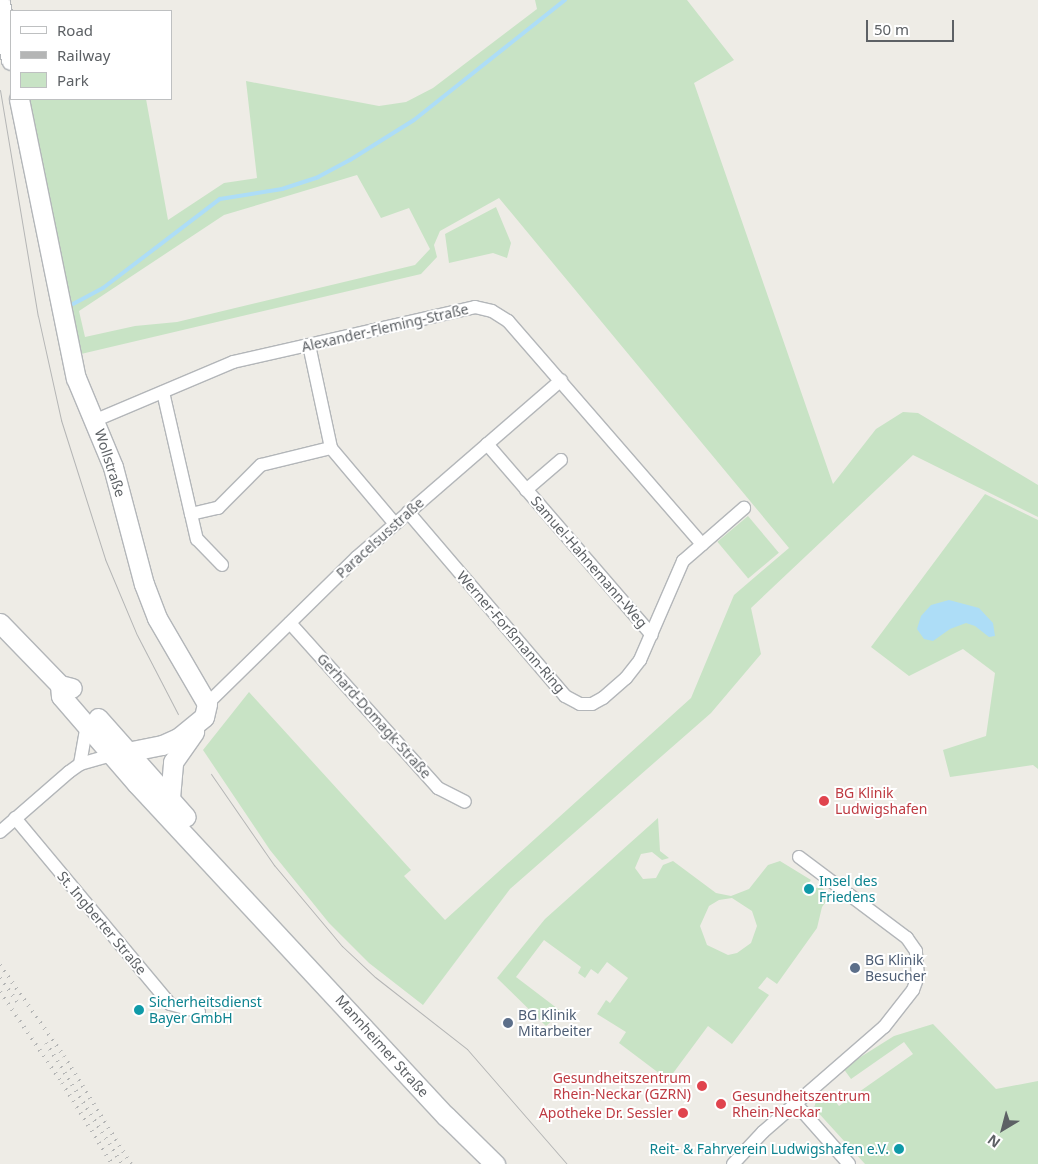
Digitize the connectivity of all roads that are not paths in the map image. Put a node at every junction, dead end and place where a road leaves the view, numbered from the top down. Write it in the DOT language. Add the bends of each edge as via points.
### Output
graph roads {
  1 [pos="0,3"];
  2 [pos="10,55"];
  3 [pos="19,100"];
  4 [pos="309,346"];
  5 [pos="561,380"];
  6 [pos="162,392"];
  7 [pos="96,420"];
  8 [pos="487,444"];
  9 [pos="331,448"];
  10 [pos="561,460"];
  11 [pos="526,490"];
  12 [pos="744,508"];
  13 [pos="408,512"];
  14 [pos="191,514"];
  15 [pos="395,524"];
  16 [pos="702,544"];
  17 [pos="222,564"];
  18 [pos="0,623"];
  19 [pos="290,623"];
  20 [pos="652,635"];
  21 [pos="60,685"];
  22 [pos="206,710"];
  23 [pos="87,725"];
  24 [pos="120,753"];
  25 [pos="80,764"];
  26 [pos="170,798"];
  27 [pos="465,802"];
  28 [pos="15,818"];
  29 [pos="0,832"];
  30 [pos="799,857"];
  31 [pos="272,925"];
  32 [pos="199,1012"];
  33 [pos="796,1104"];
  34 [pos="495,1164"];
  35 [pos="733,1164"];
  36 [pos="849,1164"];
  1 -- 2 [label="street"];
  3 -- 7 [label="street, Wollstraße" via="68,354"];
  4 -- 5 [label="street, Alexander-Fleming-Straße" via="475,308 492,311 508,321"];
  4 -- 6 [label="street, Alexander-Fleming-Straße" via="233,362"];
  4 -- 9 [label="street"];
  5 -- 8 [label="street, Paracelsusstraße"];
  5 -- 16 [label="street, Alexander-Fleming-Straße"];
  6 -- 7 [label="street, Alexander-Fleming-Straße"];
  6 -- 14 [label="street"];
  7 -- 22 [label="street, Wollstraße" via="113,467 144,584 157,618"];
  8 -- 11 [label="street, Samuel-Hahnemann-Weg"];
  8 -- 13 [label="street, Paracelsusstraße"];
  9 -- 14 [label="street" via="261,465 218,508"];
  9 -- 15 [label="street"];
  10 -- 11 [label="street, Samuel-Hahnemann-Weg"];
  11 -- 20 [label="street, Samuel-Hahnemann-Weg"];
  12 -- 16 [label="street, Werner-Forßmann-Ring"];
  13 -- 15 [label="street, Paracelsusstraße"];
  13 -- 20 [label="street, Werner-Forßmann-Ring" via="565,696 580,704 592,704 603,698 626,678 640,660"];
  14 -- 17 [label="street" via="197,539"];
  15 -- 19 [label="street, Paracelsusstraße"];
  16 -- 20 [label="street, Werner-Forßmann-Ring" via="683,561"];
  18 -- 21 [label="street, Mannheimer Straße"];
  19 -- 22 [label="street, Paracelsusstraße"];
  19 -- 27 [label="street, Gerhard-Domagk-Straße" via="438,788"];
  21 -- 23 [label="street, Mannheimer Straße" via="61,696"];
  21 -- 24 [label="street, Mannheimer Straße" via="71,688"];
  22 -- 24 [label="street" via="178,738"];
  22 -- 26 [label="street" via="172,762"];
  23 -- 24 [label="street, Mannheimer Straße"];
  23 -- 25 [label="street"];
  24 -- 25 [label="street"];
  24 -- 26 [label="street, Mannheimer Straße"];
  24 -- 31 [label="street, Mannheimer Straße"];
  25 -- 28 [label="street"];
  26 -- 31 [label="street, Mannheimer Straße" via="257,899"];
  28 -- 29 [label="street"];
  28 -- 32 [label="street, St. Ingberter Straße" via="170,1004"];
  30 -- 33 [label="street" via="907,938 916,951 919,964 913,990 884,1027"];
  31 -- 34 [label="street, Mannheimer Straße" via="446,1116"];
  33 -- 35 [label="street"];
  33 -- 36 [label="street"];
}
